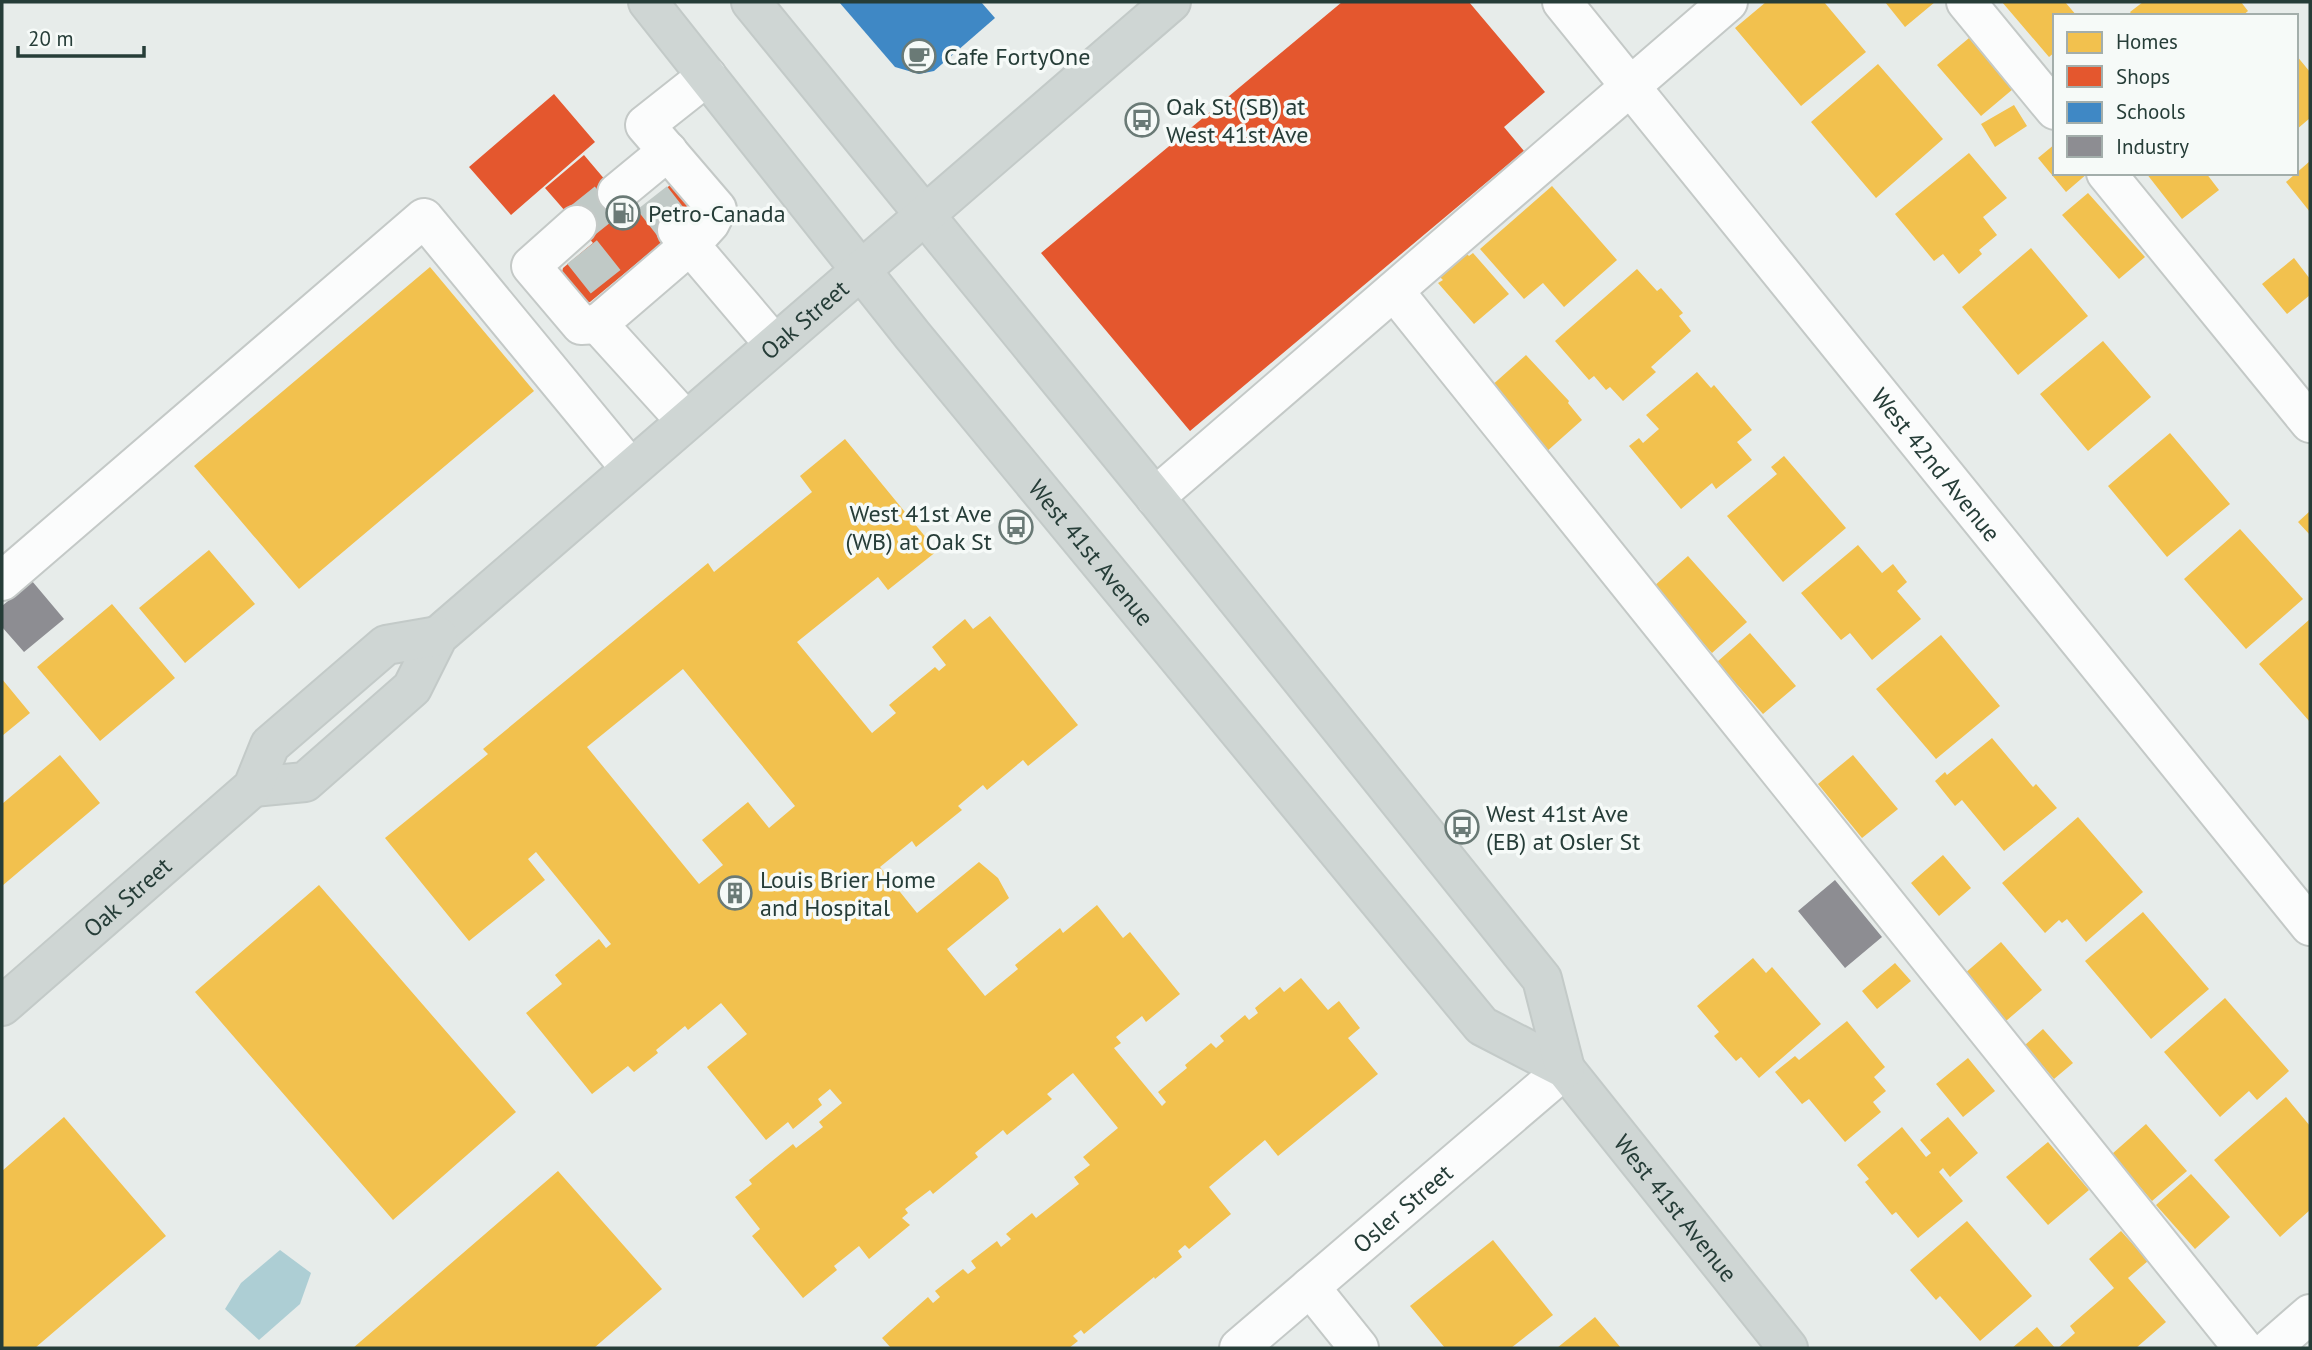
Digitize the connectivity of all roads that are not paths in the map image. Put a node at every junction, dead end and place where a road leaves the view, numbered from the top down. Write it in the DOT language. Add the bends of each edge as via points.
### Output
graph roads {
  1 [pos="648,2"];
  2 [pos="751,2"];
  3 [pos="1171,2"];
  4 [pos="1562,2"];
  5 [pos="1728,2"];
  6 [pos="1966,2"];
  7 [pos="707,76"];
  8 [pos="1630,86"];
  9 [pos="2053,108"];
  10 [pos="668,152"];
  11 [pos="2108,175"];
  12 [pos="635,190"];
  13 [pos="924,214"];
  14 [pos="575,237"];
  15 [pos="684,237"];
  16 [pos="860,269"];
  17 [pos="1394,291"];
  18 [pos="610,304"];
  19 [pos="774,344"];
  20 [pos="685,420"];
  21 [pos="2310,423"];
  22 [pos="630,468"];
  23 [pos="1155,497"];
  24 [pos="2,581"];
  25 [pos="438,635"];
  26 [pos="253,787"];
  27 [pos="2310,926"];
  28 [pos="2,1006"];
  29 [pos="1565,1069"];
  30 [pos="1310,1287"];
  31 [pos="2310,1314"];
  32 [pos="1239,1348"];
  33 [pos="1359,1348"];
  34 [pos="1788,1348"];
  35 [pos="2243,1348"];
  36 [pos="2271,1348"];
  1 -- 7 [label="main road, West 41st Avenue"];
  2 -- 13 [label="main road, West 41st Avenue"];
  3 -- 13 [label="main road, Oak Street"];
  4 -- 8 [label="street, West 42nd Avenue"];
  5 -- 8 [label="street"];
  6 -- 9 [label="street"];
  7 -- 10 [label="street" via="645,125"];
  7 -- 16 [label="main road, West 41st Avenue"];
  8 -- 17 [label="street"];
  8 -- 27 [label="street, West 42nd Avenue"];
  10 -- 12 [label="street"];
  10 -- 15 [label="street" via="717,209 710,223"];
  11 -- 21 [label="street"];
  13 -- 16 [label="main road, Oak Street"];
  13 -- 23 [label="main road, West 41st Avenue"];
  14 -- 18 [label="street" via="531,266 581,325"];
  15 -- 18 [label="street"];
  15 -- 19 [label="street"];
  16 -- 19 [label="main road, Oak Street"];
  16 -- 29 [label="main road, West 41st Avenue" via="1482,1026"];
  17 -- 23 [label="street"];
  17 -- 35 [label="street"];
  18 -- 20 [label="street"];
  19 -- 20 [label="main road, Oak Street"];
  20 -- 22 [label="main road, Oak Street"];
  22 -- 24 [label="street" via="424,218"];
  22 -- 25 [label="main road, Oak Street"];
  23 -- 29 [label="main road, West 41st Avenue" via="1542,979"];
  25 -- 26 [label="main road, Oak Street" via="386,645 271,745"];
  25 -- 26 [label="main road, Oak Street" via="412,688 305,782"];
  26 -- 28 [label="main road, Oak Street"];
  29 -- 30 [label="street, Osler Street"];
  29 -- 34 [label="main road, West 41st Avenue"];
  30 -- 32 [label="street, Osler Street"];
  30 -- 33 [label="street"];
  31 -- 36 [label="street"];
}
